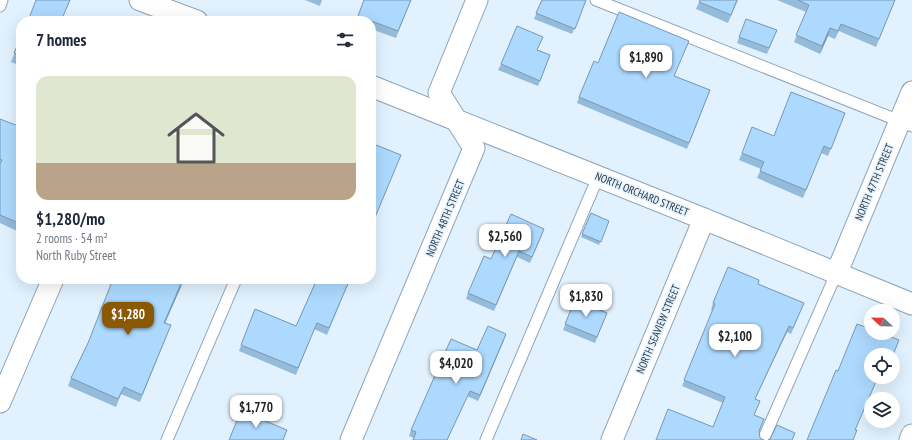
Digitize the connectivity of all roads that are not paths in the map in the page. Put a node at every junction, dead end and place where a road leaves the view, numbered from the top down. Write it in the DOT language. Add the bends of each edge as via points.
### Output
graph roads {
  1 [pos="2,0"];
  2 [pos="140,0"];
  3 [pos="477,0"];
  4 [pos="596,0"];
  5 [pos="0,6"];
  6 [pos="166,16"];
  7 [pos="376,88"];
  8 [pos="912,92"];
  9 [pos="458,120"];
  10 [pos="906,123"];
  11 [pos="598,177"];
  12 [pos="704,218"];
  13 [pos="837,272"];
  14 [pos="51,284"];
  15 [pos="234,284"];
  16 [pos="912,304"];
  17 [pos="0,402"];
  18 [pos="912,435"];
  19 [pos="167,440"];
  20 [pos="351,440"];
  21 [pos="486,440"];
  22 [pos="612,440"];
  23 [pos="763,440"];
  24 [pos="910,440"];
  1 -- 5 [label="lane"];
  2 -- 6 [label="street"];
  3 -- 9 [label="street, NORTH 48TH STREET" via="439,93"];
  4 -- 10 [label="lane"];
  7 -- 9 [label="street, NORTH ORCHARD STREET"];
  8 -- 10 [label="street, NORTH 47TH STREET"];
  9 -- 11 [label="street, NORTH ORCHARD STREET"];
  9 -- 20 [label="street, NORTH 48TH STREET" via="474,148"];
  10 -- 13 [label="street, NORTH 47TH STREET"];
  11 -- 12 [label="street, NORTH ORCHARD STREET"];
  11 -- 21 [label="lane"];
  12 -- 13 [label="street, NORTH ORCHARD STREET"];
  12 -- 22 [label="street, NORTH SEAVIEW STREET"];
  13 -- 16 [label="street, NORTH ORCHARD STREET"];
  13 -- 23 [label="lane"];
  14 -- 17 [label="street"];
  15 -- 19 [label="lane"];
  18 -- 24 [label="street"];
}
